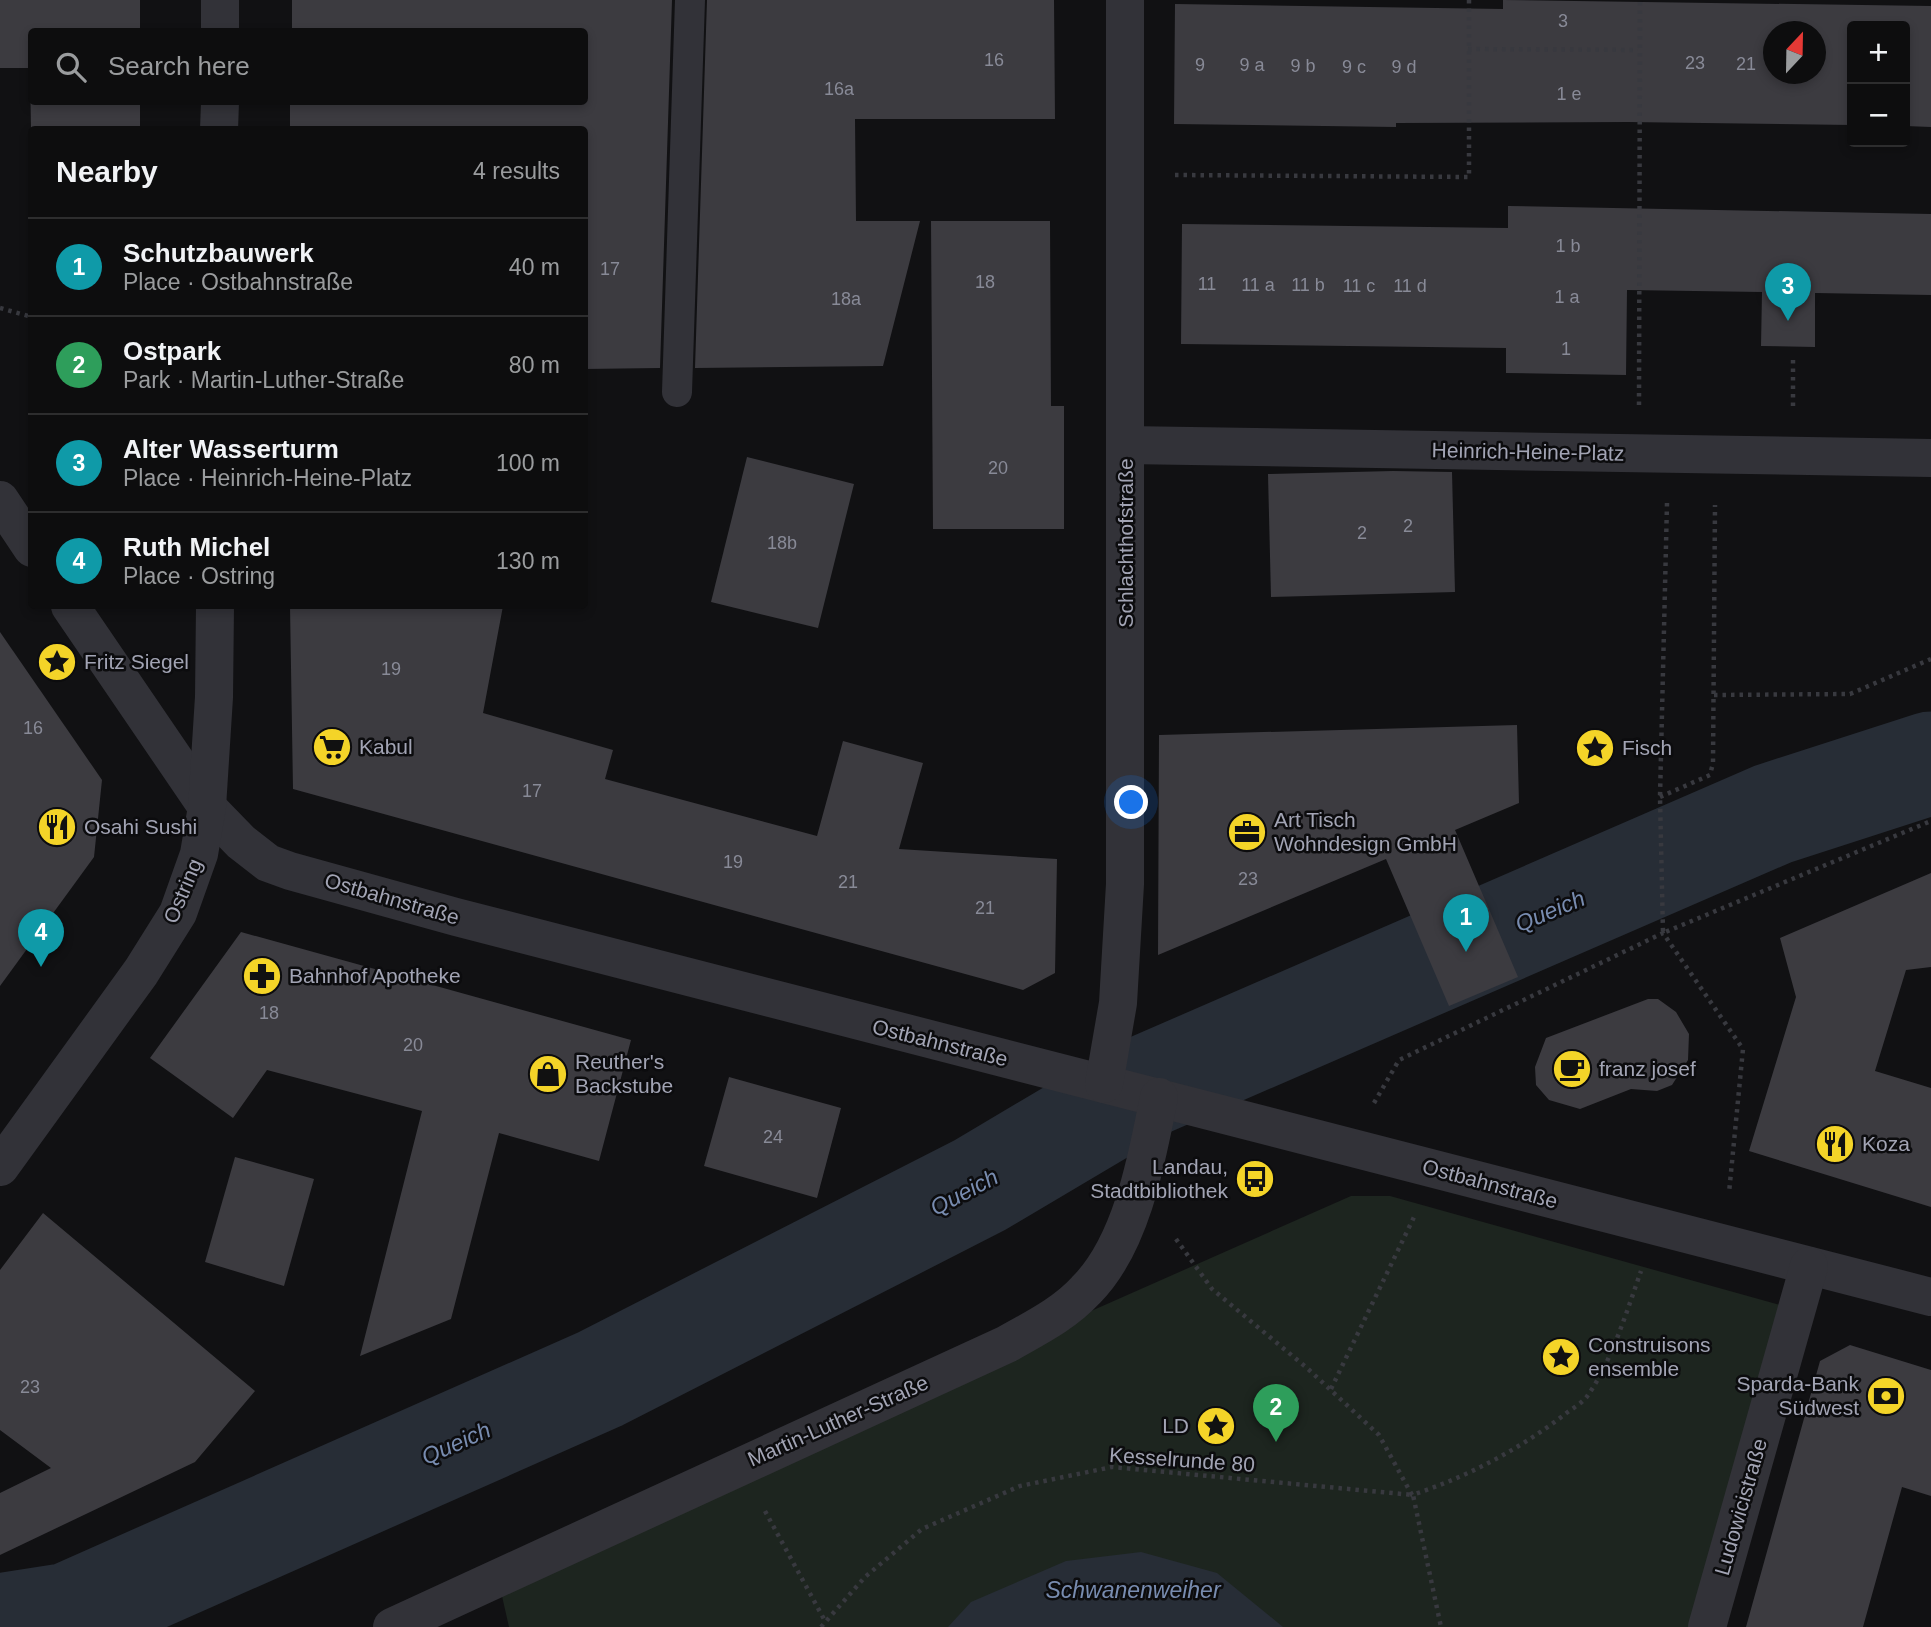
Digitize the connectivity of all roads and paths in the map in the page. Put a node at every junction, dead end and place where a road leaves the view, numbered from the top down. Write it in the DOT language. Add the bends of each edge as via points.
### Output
graph roads {
  1 [pos="220,0"];
  2 [pos="690,0"];
  3 [pos="1125,0"];
  4 [pos="1469,0"];
  5 [pos="1640,0"];
  6 [pos="220,28"];
  7 [pos="1468,49"];
  8 [pos="1639,50"];
  9 [pos="220,105"];
  10 [pos="219,126"];
  11 [pos="1125,174"];
  12 [pos="0,308"];
  13 [pos="28,316"];
  14 [pos="677,392"];
  15 [pos="1126,445"];
  16 [pos="1653,454"];
  17 [pos="1715,456"];
  18 [pos="1931,458"];
  19 [pos="0,500"];
  20 [pos="28,542"];
  21 [pos="72,609"];
  22 [pos="215,609"];
  23 [pos="1931,659"];
  24 [pos="1714,695"];
  25 [pos="1660,797"];
  26 [pos="207,807"];
  27 [pos="1931,821"];
  28 [pos="1663,933"];
  29 [pos="1104,1084"];
  30 [pos="1159,1097"];
  31 [pos="1349,1146"];
  32 [pos="0,1167"];
  33 [pos="1437,1170"];
  34 [pos="1139,1188"];
  35 [pos="1656,1228"];
  36 [pos="1724,1245"];
  37 [pos="1809,1266"];
  38 [pos="1931,1297"];
  39 [pos="1331,1389"];
  40 [pos="739,1465"];
  41 [pos="453,1614"];
  42 [pos="825,1621"];
  43 [pos="391,1627"];
  44 [pos="821,1627"];
  45 [pos="1441,1627"];
  46 [pos="1707,1627"];
  1 -- 6 [label="street"];
  2 -- 14 [label="lane"];
  3 -- 11 [label="street, Schlachthofstraße"];
  4 -- 7 [label="path"];
  5 -- 8 [label="path"];
  7 -- 8 [label="path"];
  7 -- 11 [label="path" via="1469,177"];
  8 -- 16 [label="path"];
  9 -- 10 [label="street"];
  11 -- 15 [label="street, Schlachthofstraße"];
  12 -- 13 [label="path"];
  15 -- 16 [label="street, Heinrich-Heine-Platz"];
  15 -- 29 [label="street, Schlachthofstraße" via="1125,884 1118,1003"];
  16 -- 17 [label="street, Heinrich-Heine-Platz"];
  16 -- 25 [label="path"];
  17 -- 18 [label="street, Heinrich-Heine-Platz"];
  17 -- 24 [label="path"];
  19 -- 20 [label="street"];
  21 -- 26 [label="street, Ostbahnstraße"];
  22 -- 26 [label="street, Ostring"];
  23 -- 24 [label="path" via="1850,694"];
  24 -- 25 [label="path" via="1710,775"];
  25 -- 28 [label="path"];
  26 -- 29 [label="street, Ostbahnstraße" via="268,863 290,871"];
  26 -- 32 [label="street, Ostring" via="199,853 178,913 141,972"];
  27 -- 28 [label="path"];
  28 -- 31 [label="path" via="1399,1060"];
  28 -- 36 [label="path" via="1743,1049"];
  29 -- 30 [label="street, Ostbahnstraße"];
  30 -- 31 [label="street, Ostbahnstraße"];
  30 -- 34 [label="street, Martin-Luther-Straße"];
  31 -- 33 [label="street, Ostbahnstraße"];
  33 -- 35 [label="street, Ostbahnstraße"];
  33 -- 39 [label="path"];
  34 -- 39 [label="path" via="1212,1289"];
  34 -- 40 [label="street, Martin-Luther-Straße" via="1105,1267 1061,1313 1007,1344"];
  35 -- 36 [label="street, Ostbahnstraße"];
  35 -- 39 [label="path" via="1621,1327 1588,1396 1552,1424 1453,1481 1412,1494 1379,1435"];
  36 -- 37 [label="street, Ostbahnstraße"];
  37 -- 38 [label="street, Ostbahnstraße"];
  37 -- 46 [label="street, Ludowicistraße"];
  40 -- 41 [label="street, Martin-Luther-Straße"];
  40 -- 42 [label="path"];
  41 -- 43 [label="street, Martin-Luther-Straße"];
  42 -- 44 [label="path, Kesselrunde 80"];
  42 -- 45 [label="path, Kesselrunde 80" via="865,1577 922,1530 1020,1486 1112,1467 1413,1495"];
}
